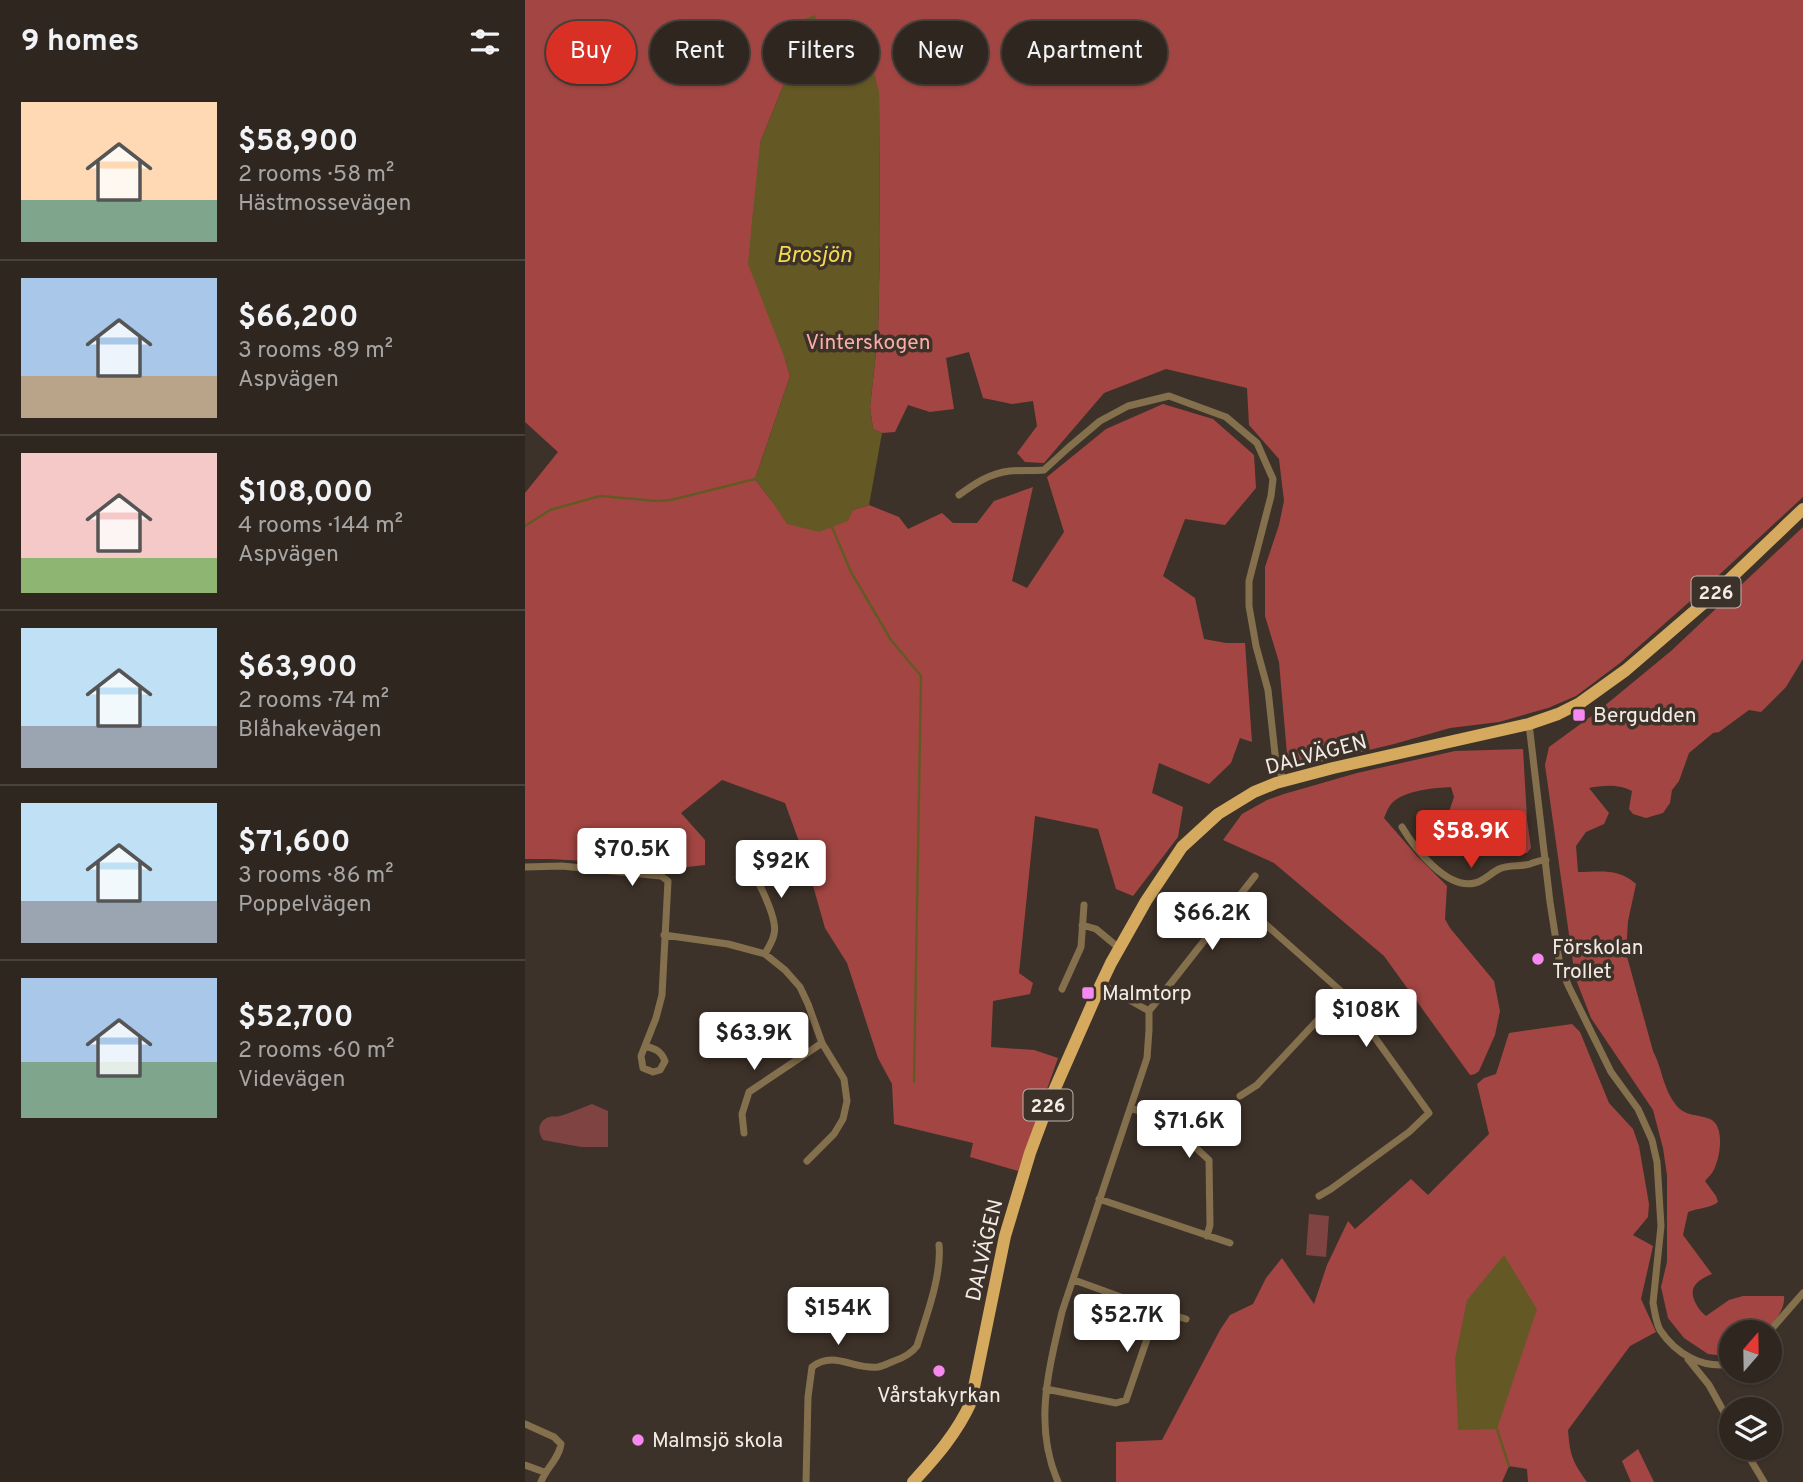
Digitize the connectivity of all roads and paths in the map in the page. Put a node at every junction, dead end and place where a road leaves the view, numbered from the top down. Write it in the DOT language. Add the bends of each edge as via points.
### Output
graph roads {
  1 [pos="959,495"];
  2 [pos="1803,509"];
  3 [pos="1529,724"];
  4 [pos="1284,781"];
  5 [pos="1402,827"];
  6 [pos="740,852"];
  7 [pos="1546,860"];
  8 [pos="525,867"];
  9 [pos="1255,876"];
  10 [pos="1237,898"];
  11 [pos="1084,905"];
  12 [pos="1083,925"];
  13 [pos="664,935"];
  14 [pos="1119,948"];
  15 [pos="765,954"];
  16 [pos="1101,984"];
  17 [pos="1062,989"];
  18 [pos="1343,993"];
  19 [pos="1149,1011"];
  20 [pos="821,1043"];
  21 [pos="645,1046"];
  22 [pos="1240,1096"];
  23 [pos="1131,1108"];
  24 [pos="744,1133"];
  25 [pos="807,1161"];
  26 [pos="1319,1196"];
  27 [pos="1099,1199"];
  28 [pos="1207,1236"];
  29 [pos="1230,1243"];
  30 [pos="939,1245"];
  31 [pos="1074,1280"];
  32 [pos="1803,1293"];
  33 [pos="1157,1310"];
  34 [pos="1186,1319"];
  35 [pos="1779,1320"];
  36 [pos="1682,1354"];
  37 [pos="1719,1364"];
  38 [pos="1047,1389"];
  39 [pos="1719,1403"];
  40 [pos="525,1424"];
  41 [pos="1751,1460"];
  42 [pos="525,1465"];
  43 [pos="544,1472"];
  44 [pos="541,1482"];
  45 [pos="806,1482"];
  46 [pos="913,1482"];
  47 [pos="1058,1482"];
  48 [pos="1764,1482"];
  1 -- 4 [label="street" via="986,477 1006,471 1044,470 1100,421 1128,406 1168,396 1235,423 1257,443 1273,479 1249,581 1249,606 1268,690 1276,763"];
  2 -- 3 [label="main road, DALVÄGEN / 226" via="1626,670 1580,704"];
  3 -- 4 [label="main road, DALVÄGEN / 226"];
  3 -- 7 [label="street"];
  4 -- 14 [label="main road, DALVÄGEN / 226" via="1231,805 1194,834 1171,862"];
  5 -- 7 [label="street" via="1439,871 1463,884 1479,882 1502,867"];
  6 -- 15 [label="street" via="774,919 775,933"];
  7 -- 36 [label="street" via="1560,966 1611,1072 1638,1109 1652,1140 1661,1226 1653,1304 1659,1329"];
  8 -- 13 [label="street" via="661,876 668,881"];
  9 -- 10 [label="street"];
  10 -- 18 [label="street"];
  10 -- 19 [label="street"];
  11 -- 12 [label="street"];
  12 -- 14 [label="street" via="1096,929"];
  12 -- 17 [label="street" via="1081,947"];
  13 -- 15 [label="street"];
  13 -- 21 [label="street" via="662,995"];
  14 -- 16 [label="main road, DALVÄGEN / 226"];
  15 -- 20 [label="street" via="800,987"];
  16 -- 19 [label="street"];
  16 -- 46 [label="main road, DALVÄGEN / 226" via="1049,1102 1017,1193 971,1402 943,1449"];
  18 -- 22 [label="street" via="1257,1086"];
  18 -- 26 [label="street" via="1429,1113"];
  19 -- 23 [label="street" via="1147,1058"];
  20 -- 24 [label="street" via="749,1092 742,1114"];
  20 -- 25 [label="street" via="844,1079 847,1101 834,1134"];
  23 -- 27 [label="street"];
  23 -- 28 [label="street" via="1158,1119 1209,1160"];
  27 -- 28 [label="street"];
  27 -- 31 [label="street"];
  28 -- 29 [label="street"];
  30 -- 45 [label="street" via="938,1273 913,1351 876,1367 829,1360 812,1367"];
  31 -- 33 [label="street"];
  31 -- 38 [label="street" via="1062,1312"];
  32 -- 35 [label="street"];
  33 -- 34 [label="street"];
  33 -- 38 [label="street" via="1126,1400 1116,1403"];
  36 -- 37 [label="street" via="1707,1365"];
  36 -- 39 [label="street"];
  38 -- 47 [label="street" via="1047,1451"];
  40 -- 43 [label="street" via="561,1444"];
  41 -- 48 [label="street"];
  42 -- 43 [label="street"];
  43 -- 44 [label="street"];
}
